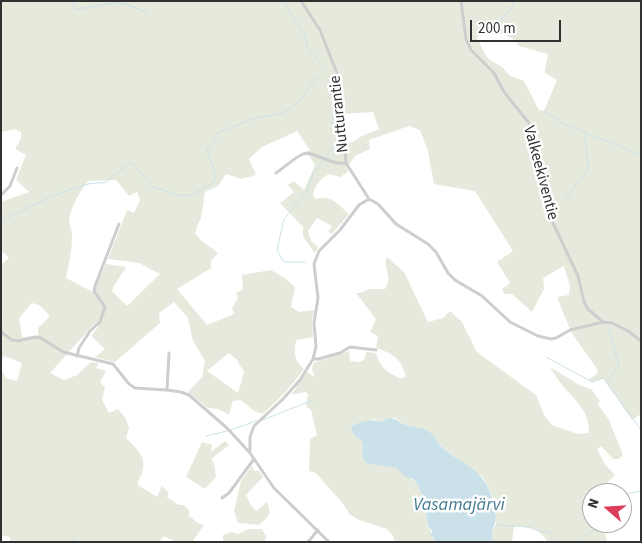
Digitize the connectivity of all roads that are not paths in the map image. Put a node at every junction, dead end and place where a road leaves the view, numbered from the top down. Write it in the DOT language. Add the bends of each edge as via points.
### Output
graph roads {
  1 [pos="301,1"];
  2 [pos="461,1"];
  3 [pos="346,163"];
  4 [pos="17,168"];
  5 [pos="276,173"];
  6 [pos="1,195"];
  7 [pos="369,199"];
  8 [pos="120,224"];
  9 [pos="603,322"];
  10 [pos="1,332"];
  11 [pos="641,341"];
  12 [pos="376,350"];
  13 [pos="169,353"];
  14 [pos="76,356"];
  15 [pos="313,358"];
  16 [pos="167,390"];
  17 [pos="250,453"];
  18 [pos="254,459"];
  19 [pos="222,498"];
  20 [pos="318,530"];
  21 [pos="308,542"];
  22 [pos="328,542"];
  1 -- 3 [label="street, Nutturantie" via="320,30 338,76"];
  2 -- 9 [label="street, Valkeekiventie" via="466,39 471,50 494,73 530,124 555,228 578,276 584,302"];
  3 -- 5 [label="street" via="304,153"];
  3 -- 7 [label="street, Nutturantie"];
  4 -- 6 [label="street" via="10,186"];
  7 -- 9 [label="street, Nutturantie" via="396,224 432,248 455,280 482,296 517,326 551,339 570,330"];
  7 -- 15 [label="street" via="360,205 316,257 318,298"];
  8 -- 14 [label="street" via="95,286 94,291 105,307 100,322 82,342"];
  9 -- 11 [label="street" via="620,326"];
  10 -- 14 [label="street" via="12,340 41,338"];
  12 -- 15 [label="street" via="350,348"];
  13 -- 16 [label="street"];
  14 -- 16 [label="street" via="113,364 135,388"];
  15 -- 17 [label="street" via="300,380 254,426"];
  16 -- 17 [label="street" via="189,395"];
  17 -- 18 [label="street"];
  18 -- 19 [label="street"];
  18 -- 20 [label="street" via="274,488"];
  20 -- 21 [label="street"];
  20 -- 22 [label="street"];
}
